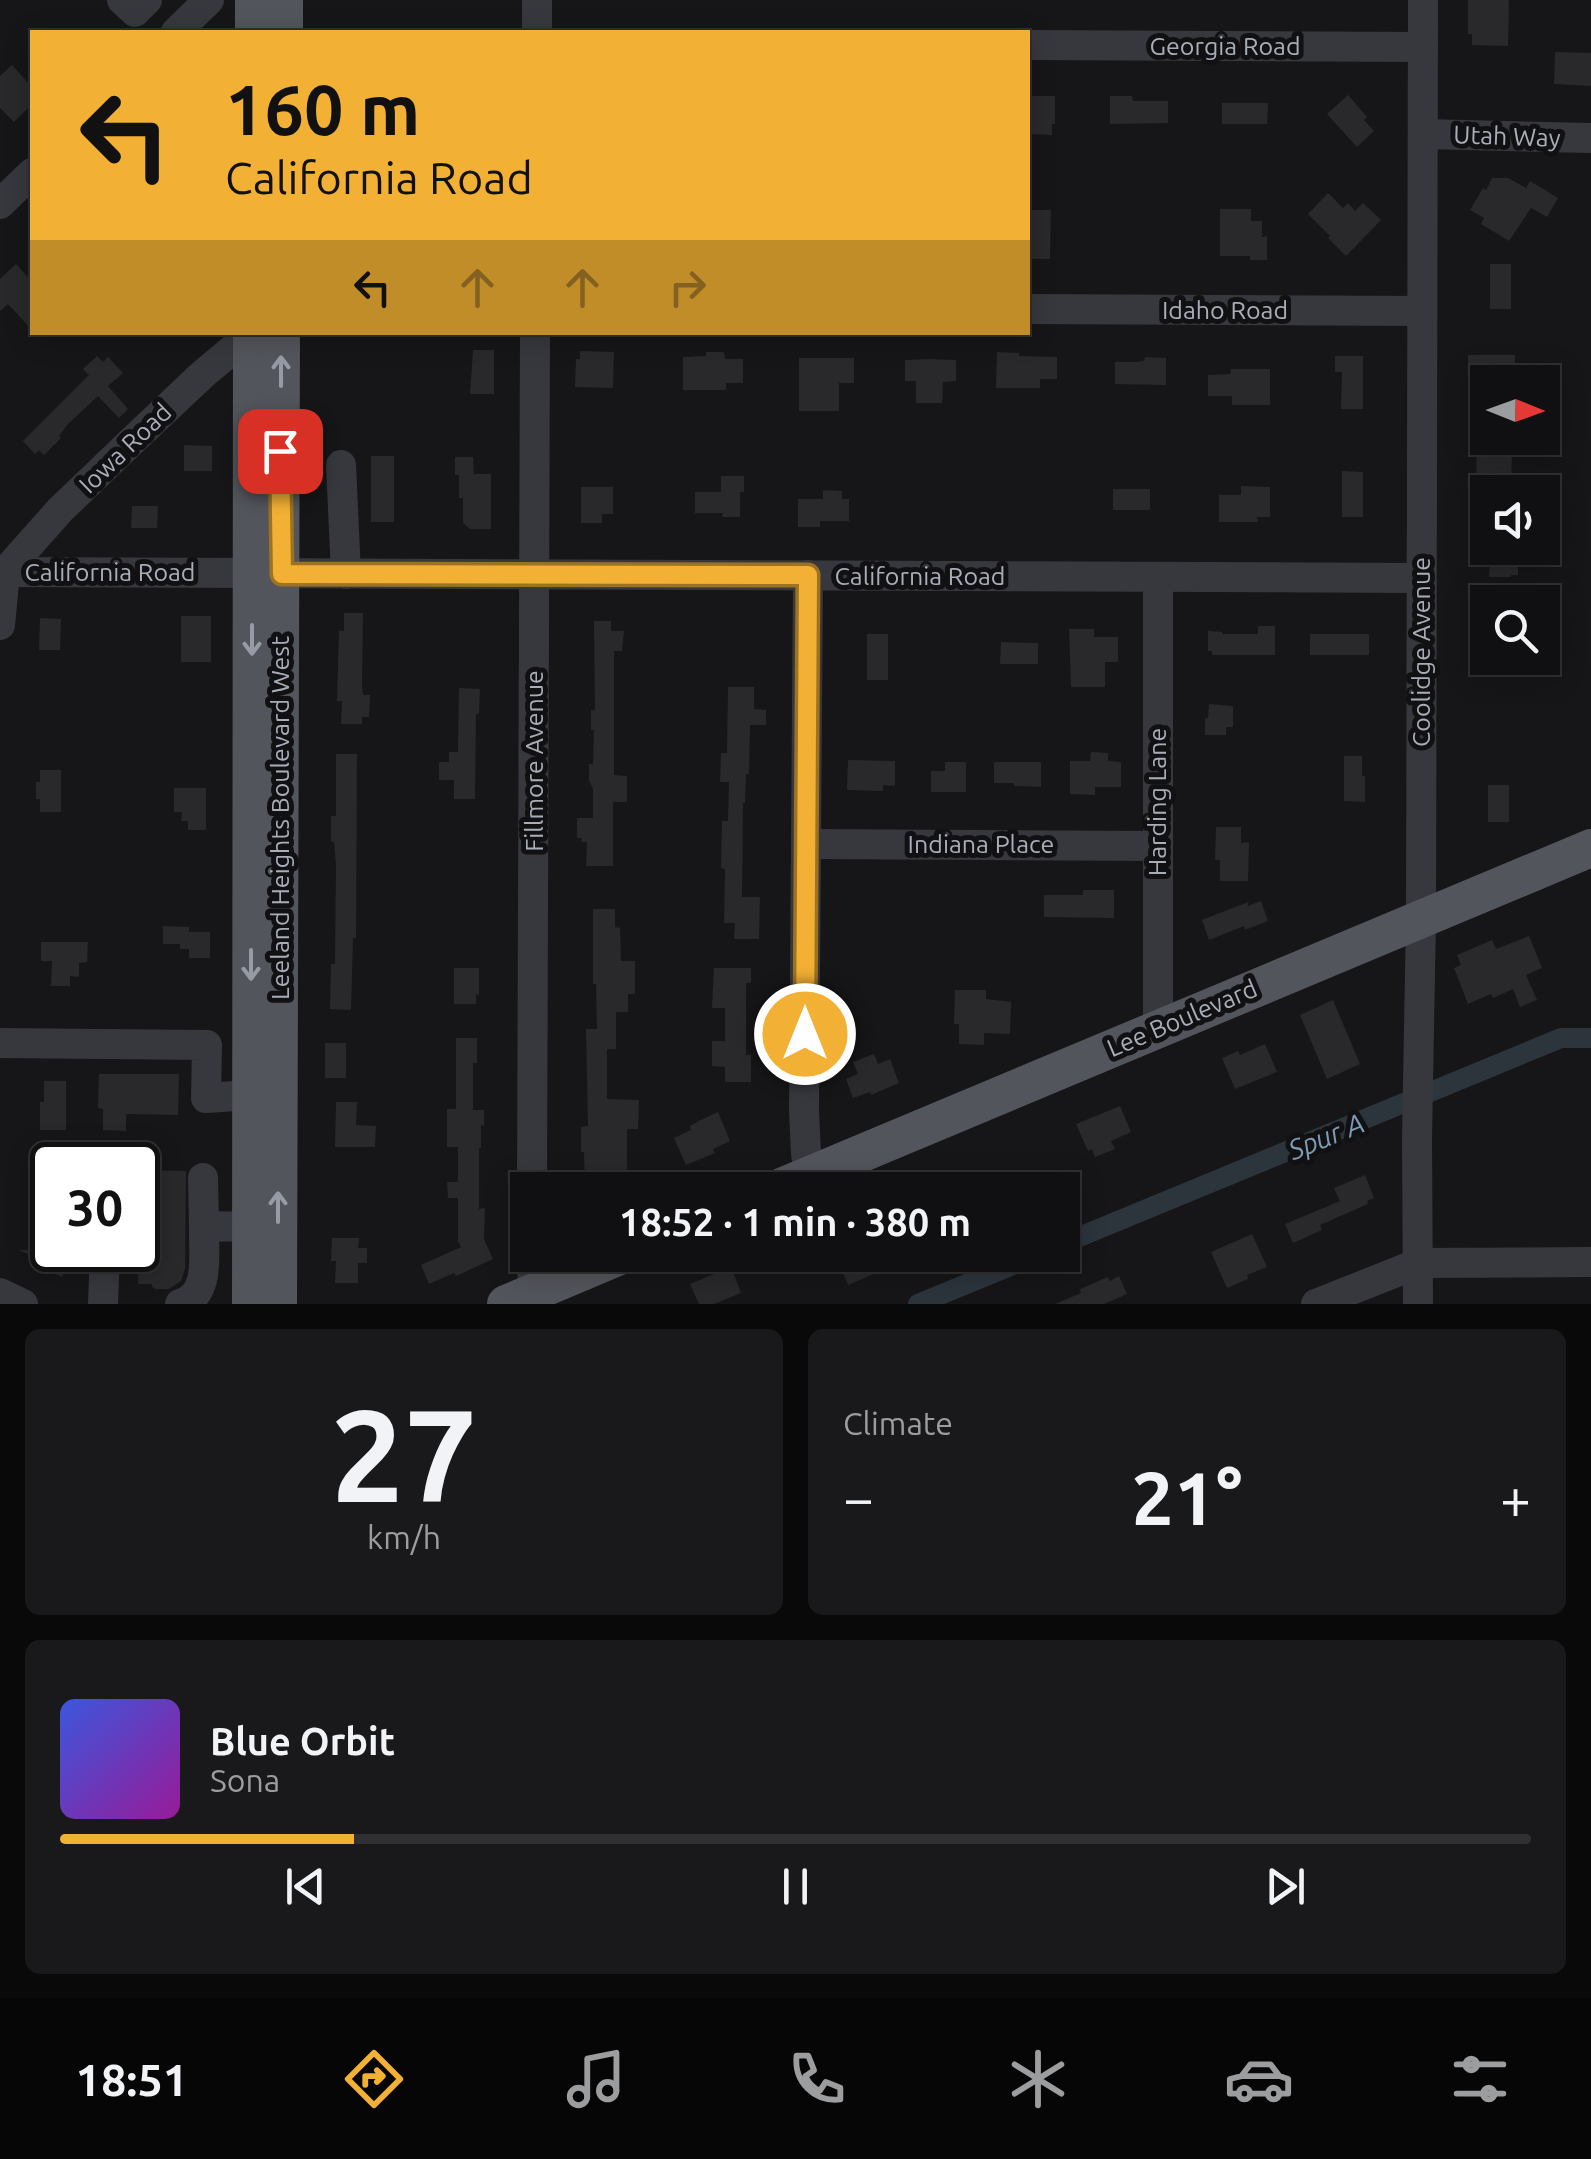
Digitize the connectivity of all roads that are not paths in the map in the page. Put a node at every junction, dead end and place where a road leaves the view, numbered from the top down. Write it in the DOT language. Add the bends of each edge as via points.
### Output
graph roads {
  1 [pos="209,0"];
  2 [pos="254,0"];
  3 [pos="284,0"];
  4 [pos="537,0"];
  5 [pos="1423,0"];
  6 [pos="178,30"];
  7 [pos="254,30"];
  8 [pos="284,30"];
  9 [pos="537,30"];
  10 [pos="1030,46"];
  11 [pos="1423,47"];
  12 [pos="1423,134"];
  13 [pos="1591,138"];
  14 [pos="30,174"];
  15 [pos="0,204"];
  16 [pos="1030,309"];
  17 [pos="1422,311"];
  18 [pos="250,335"];
  19 [pos="252,335"];
  20 [pos="281,335"];
  21 [pos="536,335"];
  22 [pos="341,465"];
  23 [pos="3,572"];
  24 [pos="267,573"];
  25 [pos="346,574"];
  26 [pos="534,574"];
  27 [pos="808,575"];
  28 [pos="1158,577"];
  29 [pos="1420,578"];
  30 [pos="0,625"];
  31 [pos="806,844"];
  32 [pos="1156,846"];
  33 [pos="1591,848"];
  34 [pos="1422,918"];
  35 [pos="1158,1028"];
  36 [pos="0,1044"];
  37 [pos="250,1095"];
  38 [pos="532,1172"];
  39 [pos="809,1172"];
  40 [pos="814,1172"];
  41 [pos="203,1178"];
  42 [pos="204,1226"];
  43 [pos="250,1227"];
  44 [pos="1591,1262"];
  45 [pos="1419,1263"];
  46 [pos="104,1272"];
  47 [pos="565,1272"];
  48 [pos="524,1284"];
  49 [pos="0,1294"];
  50 [pos="23,1304"];
  51 [pos="103,1304"];
  52 [pos="113,1304"];
  53 [pos="180,1304"];
  54 [pos="251,1304"];
  55 [pos="278,1304"];
  56 [pos="1316,1304"];
  57 [pos="1418,1304"];
  1 -- 6 [label="street"];
  2 -- 7 [label="main road"];
  3 -- 8 [label="main road"];
  4 -- 9 [label="street"];
  5 -- 11 [label="street, Coolidge Avenue"];
  10 -- 11 [label="street, Georgia Road"];
  11 -- 12 [label="street, Coolidge Avenue"];
  12 -- 13 [label="street, Utah Way"];
  12 -- 17 [label="street, Coolidge Avenue"];
  14 -- 15 [label="street"];
  16 -- 17 [label="street, Idaho Road"];
  17 -- 29 [label="street, Coolidge Avenue"];
  18 -- 23 [label="street, Iowa Road" via="130,442"];
  19 -- 24 [label="main road, Leeland Heights Boulevard West"];
  24 -- 20 [label="main road, Leeland Heights Boulevard West, one-way"];
  21 -- 26 [label="street, Fillmore Avenue"];
  22 -- 25 [label="street"];
  23 -- 24 [label="street, California Road"];
  23 -- 30 [label="street"];
  24 -- 25 [label="street, California Road"];
  24 -- 37 [label="main road, Leeland Heights Boulevard West, one-way"];
  55 -- 24 [label="main road, Leeland Heights Boulevard West, one-way"];
  25 -- 26 [label="street, California Road"];
  26 -- 27 [label="street, California Road"];
  26 -- 38 [label="street, Fillmore Avenue"];
  27 -- 28 [label="street, California Road"];
  27 -- 31 [label="street"];
  28 -- 29 [label="street, California Road"];
  28 -- 32 [label="street, Harding Lane"];
  29 -- 34 [label="street, Coolidge Avenue"];
  31 -- 32 [label="street, Indiana Place"];
  31 -- 39 [label="street"];
  32 -- 35 [label="street, Harding Lane"];
  33 -- 34 [label="main road, Lee Boulevard"];
  34 -- 35 [label="main road, Lee Boulevard"];
  34 -- 45 [label="street, Coolidge Avenue"];
  35 -- 40 [label="main road, Lee Boulevard"];
  36 -- 37 [label="street" via="207,1045 206,1098"];
  37 -- 43 [label="main road, Leeland Heights Boulevard West"];
  41 -- 42 [label="street"];
  42 -- 43 [label="street"];
  42 -- 53 [label="street" via="203,1281 198,1294"];
  43 -- 54 [label="main road, Leeland Heights Boulevard West"];
  44 -- 45 [label="street"];
  45 -- 56 [label="street"];
  45 -- 57 [label="street, Coolidge Avenue"];
  46 -- 51 [label="street"];
  47 -- 48 [label="main road"];
  49 -- 50 [label="street"];
  51 -- 52 [label="street"];
}
